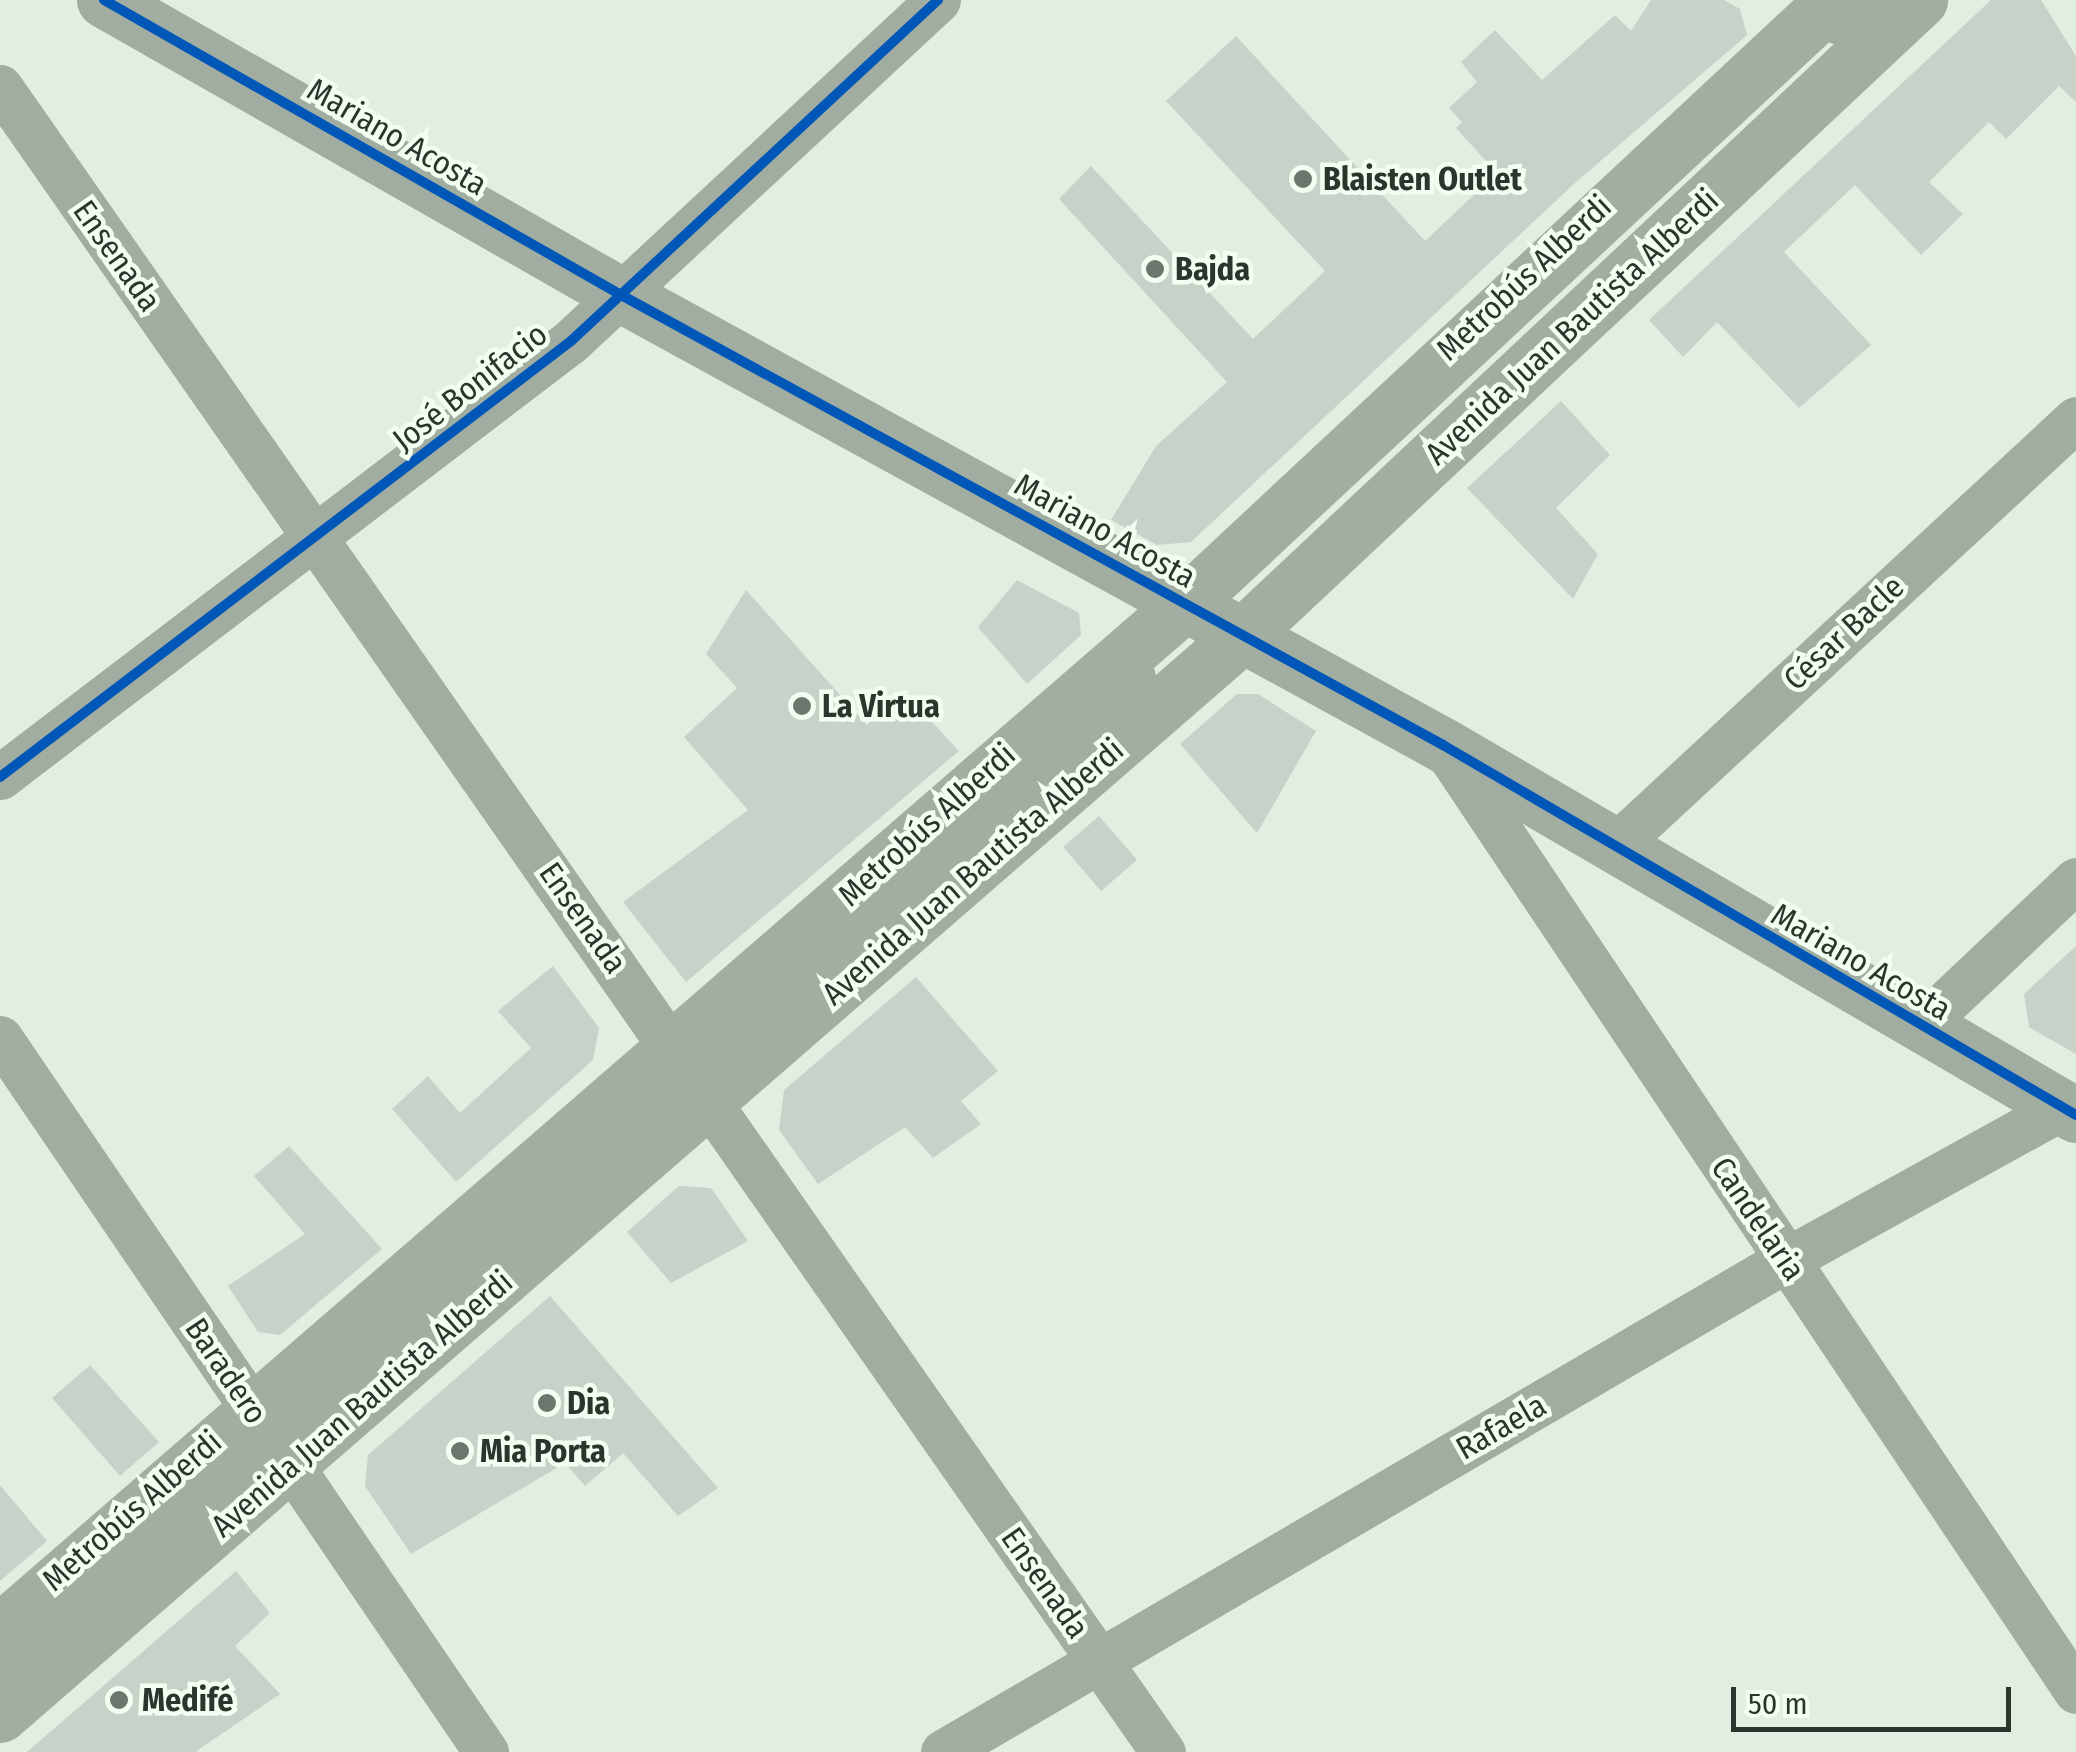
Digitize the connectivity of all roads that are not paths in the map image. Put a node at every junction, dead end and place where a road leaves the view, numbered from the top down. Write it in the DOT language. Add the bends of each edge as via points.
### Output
graph roads {
  1 [pos="105,0"];
  2 [pos="938,0"];
  3 [pos="1920,0"];
  4 [pos="1845,12"];
  5 [pos="0,87"];
  6 [pos="623,296"];
  7 [pos="2076,419"];
  8 [pos="314,539"];
  9 [pos="1213,618"];
  10 [pos="1443,746"];
  11 [pos="0,777"];
  12 [pos="1612,848"];
  13 [pos="2076,880"];
  14 [pos="1921,1026"];
  15 [pos="0,1038"];
  16 [pos="694,1075"];
  17 [pos="2069,1111"];
  18 [pos="1786,1260"];
  19 [pos="271,1437"];
  20 [pos="0,1631"];
  21 [pos="1100,1662"];
  22 [pos="0,1669"];
  23 [pos="2076,1691"];
  24 [pos="0,1716"];
  25 [pos="486,1752"];
  26 [pos="944,1752"];
  27 [pos="1163,1752"];
  1 -- 6 [label="street, Mariano Acosta"];
  2 -- 6 [label="street, José Bonifacio"];
  3 -- 4 [label="main road, Avenida Juan Bautista Alberdi"];
  4 -- 9 [label="main road, Avenida Juan Bautista Alberdi"];
  5 -- 8 [label="street, Ensenada"];
  6 -- 8 [label="street, José Bonifacio"];
  6 -- 9 [label="street, Mariano Acosta"];
  7 -- 12 [label="street, César Bacle"];
  8 -- 11 [label="street, José Bonifacio"];
  8 -- 16 [label="street, Ensenada"];
  9 -- 10 [label="street, Mariano Acosta"];
  9 -- 16 [label="main road, Avenida Juan Bautista Alberdi"];
  10 -- 12 [label="street, Mariano Acosta"];
  10 -- 18 [label="street, Candelaria"];
  12 -- 14 [label="street, Mariano Acosta"];
  13 -- 14 [label="street"];
  14 -- 17 [label="street, Mariano Acosta"];
  15 -- 19 [label="street, Baradero"];
  16 -- 19 [label="main road, Avenida Juan Bautista Alberdi"];
  16 -- 21 [label="street, Ensenada"];
  17 -- 18 [label="street, Rafaela"];
  18 -- 21 [label="street, Rafaela"];
  18 -- 23 [label="street, Candelaria"];
  19 -- 20 [label="main road, Avenida Juan Bautista Alberdi"];
  19 -- 22 [label="lane, Metrobús Alberdi"];
  19 -- 24 [label="main road, Avenida Juan Bautista Alberdi"];
  19 -- 25 [label="street, Baradero"];
  21 -- 26 [label="street, Rafaela"];
  21 -- 27 [label="street, Ensenada"];
}
